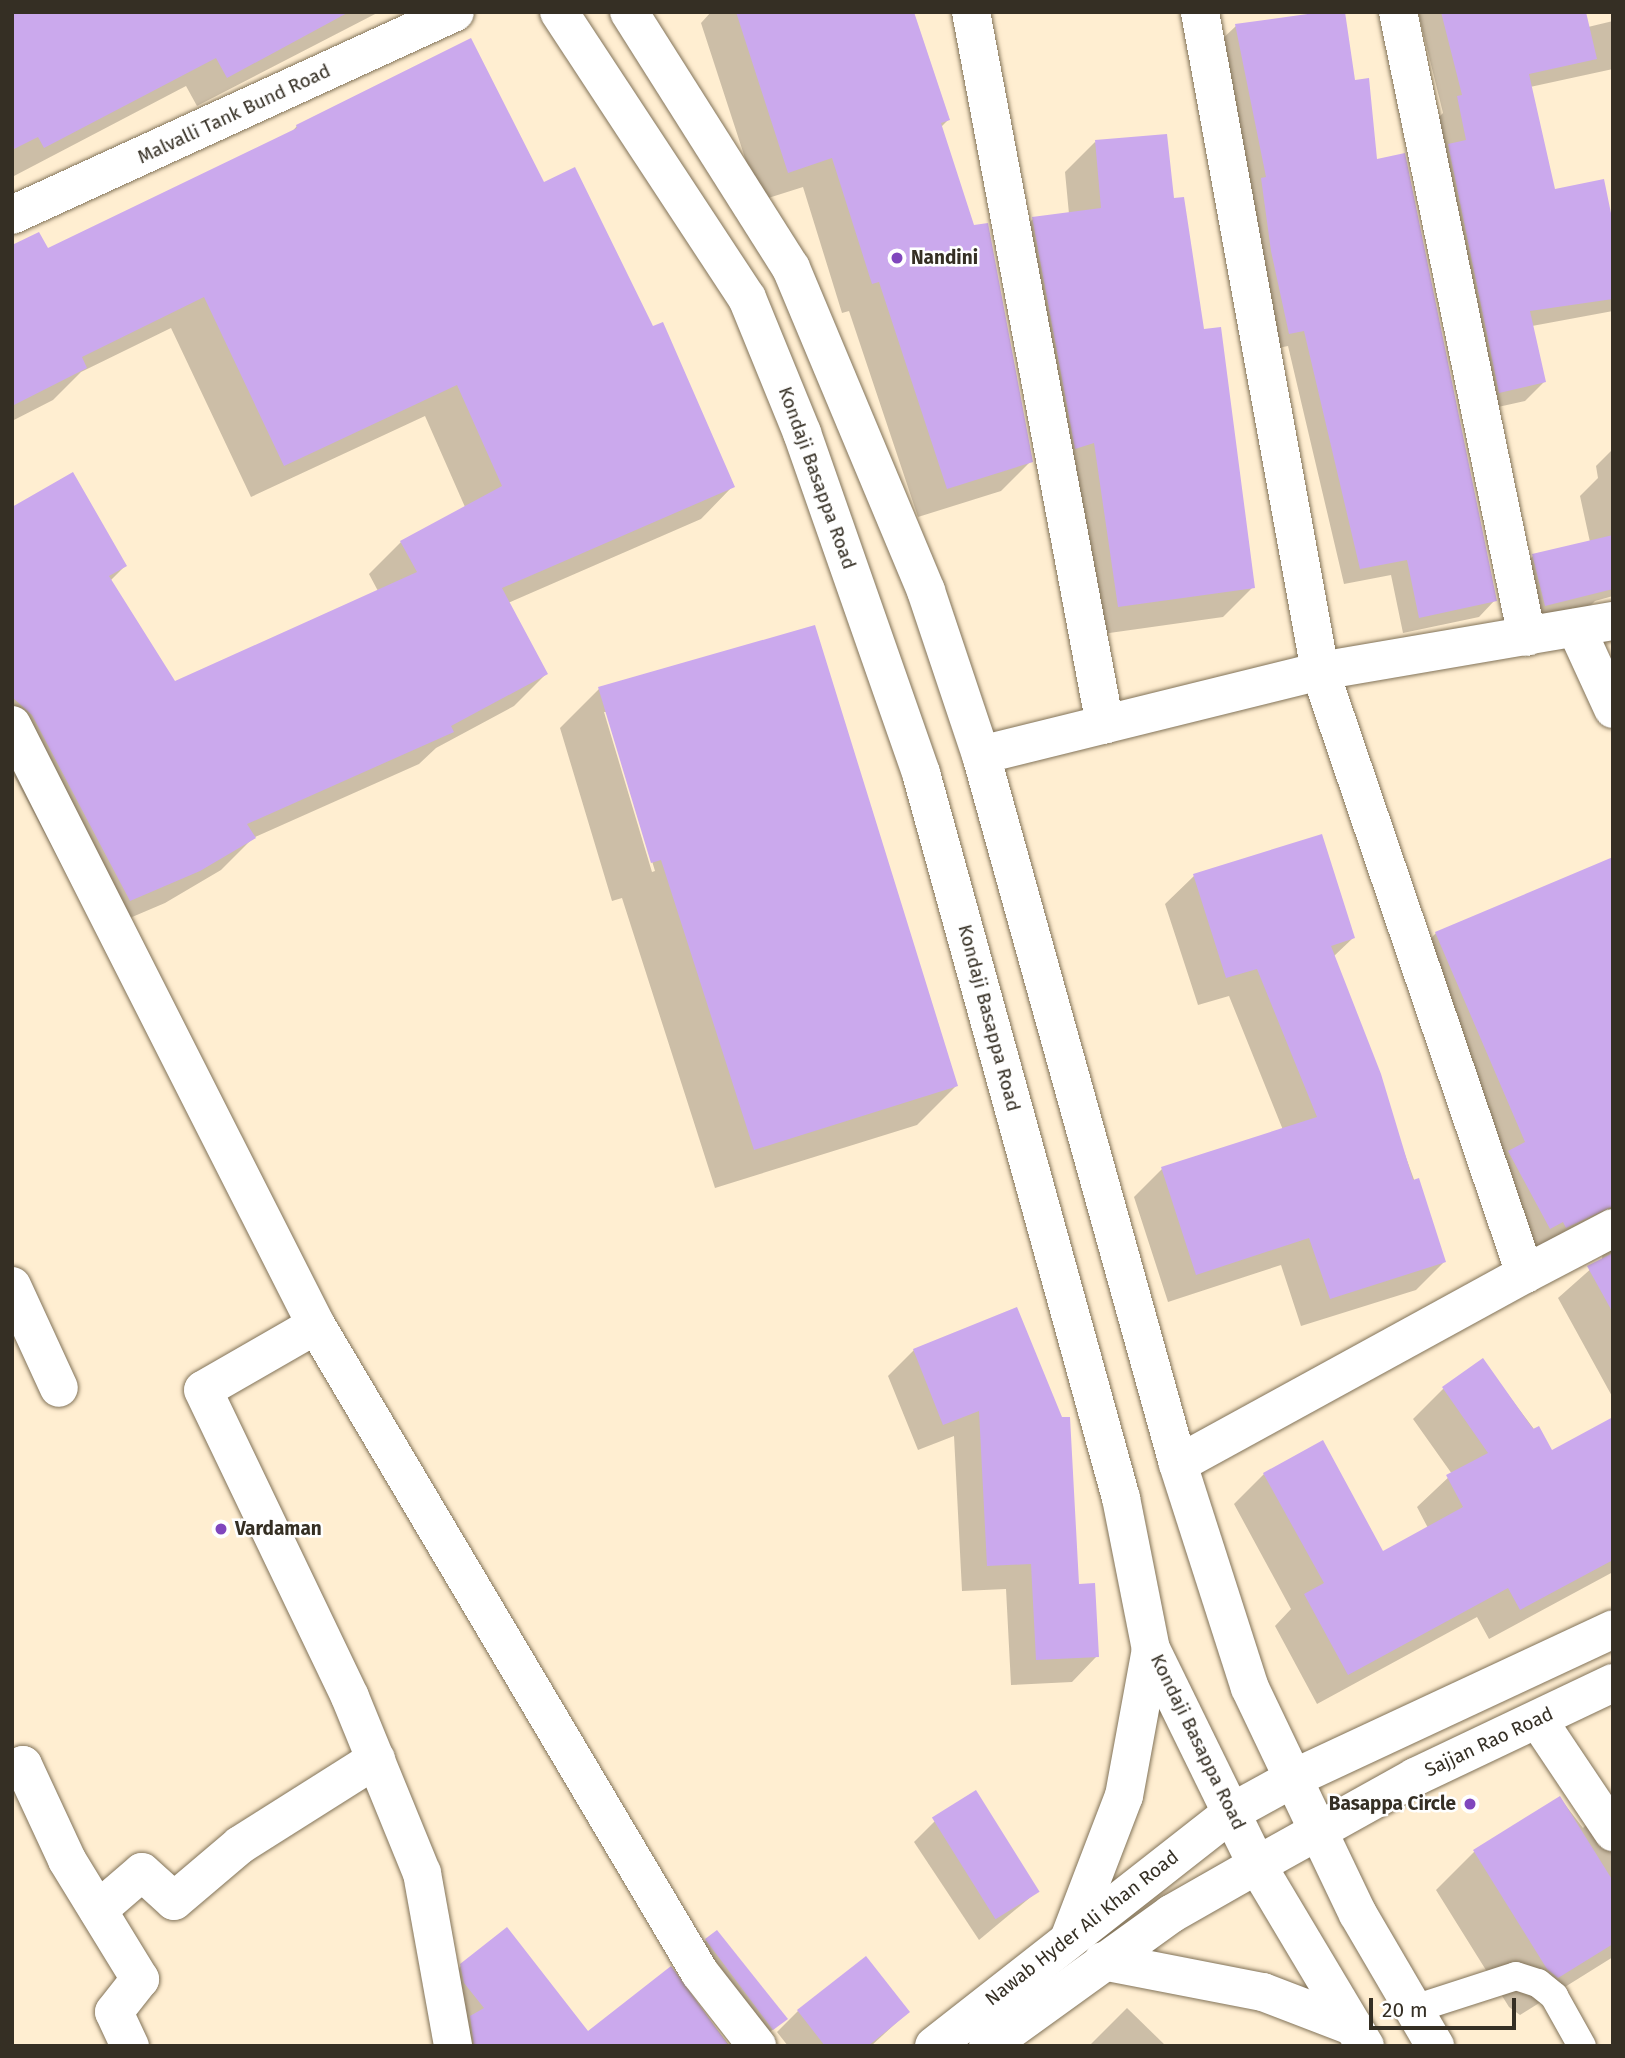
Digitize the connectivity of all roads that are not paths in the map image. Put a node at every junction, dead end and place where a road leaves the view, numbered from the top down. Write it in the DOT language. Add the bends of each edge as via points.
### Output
graph roads {
  1 [pos="456,12"];
  2 [pos="559,12"];
  3 [pos="629,12"];
  4 [pos="971,12"];
  5 [pos="1199,12"];
  6 [pos="1398,12"];
  7 [pos="12,215"];
  8 [pos="1595,625"];
  9 [pos="1527,637"];
  10 [pos="1320,671"];
  11 [pos="1613,709"];
  12 [pos="12,725"];
  13 [pos="1105,725"];
  14 [pos="981,755"];
  15 [pos="1613,1228"];
  16 [pos="1525,1274"];
  17 [pos="12,1286"];
  18 [pos="316,1325"];
  19 [pos="59,1388"];
  20 [pos="1178,1464"];
  21 [pos="1613,1629"];
  22 [pos="1151,1649"];
  23 [pos="1613,1682"];
  24 [pos="1538,1720"];
  25 [pos="376,1759"];
  26 [pos="16,1760"];
  27 [pos="1293,1779"];
  28 [pos="1233,1812"];
  29 [pos="1316,1831"];
  30 [pos="1613,1832"];
  31 [pos="1257,1865"];
  32 [pos="98,1910"];
  33 [pos="1069,1939"];
  34 [pos="1102,1961"];
  35 [pos="1414,2009"];
  36 [pos="1351,2040"];
  37 [pos="130,2046"];
  38 [pos="453,2046"];
  39 [pos="757,2046"];
  40 [pos="934,2046"];
  41 [pos="988,2046"];
  42 [pos="1435,2046"];
  43 [pos="1582,2046"];
  1 -- 7 [label="street, Malvalli Tank Bund Road"];
  2 -- 22 [label="street, Kondaji Basappa Road" via="747,298 802,433 921,773 1121,1498"];
  3 -- 14 [label="street" via="791,268 926,591"];
  4 -- 13 [label="street"];
  5 -- 10 [label="street"];
  6 -- 9 [label="street"];
  8 -- 9 [label="street"];
  8 -- 11 [label="street"];
  9 -- 10 [label="street"];
  10 -- 13 [label="street"];
  10 -- 16 [label="street"];
  12 -- 18 [label="street"];
  13 -- 14 [label="street"];
  14 -- 20 [label="street"];
  15 -- 16 [label="street"];
  16 -- 20 [label="street"];
  17 -- 19 [label="street"];
  18 -- 25 [label="street" via="202,1390"];
  18 -- 39 [label="street" via="700,1973"];
  20 -- 27 [label="street" via="1250,1688"];
  21 -- 27 [label="street, Nawab Hyder Ali Khan Road"];
  22 -- 28 [label="street, Kondaji Basappa Road"];
  22 -- 33 [label="street" via="1124,1796"];
  23 -- 24 [label="street, Sajjan Rao Road"];
  24 -- 29 [label="street, Sajjan Rao Road" via="1434,1767"];
  24 -- 30 [label="street"];
  25 -- 32 [label="street" via="240,1845 174,1901 142,1872"];
  25 -- 38 [label="street" via="422,1873"];
  26 -- 32 [label="street"];
  27 -- 28 [label="street, Nawab Hyder Ali Khan Road"];
  27 -- 29 [label="street"];
  28 -- 31 [label="street, Kondaji Basappa Road"];
  28 -- 33 [label="street, Nawab Hyder Ali Khan Road"];
  29 -- 31 [label="street, Sajjan Rao Road"];
  29 -- 35 [label="street"];
  31 -- 34 [label="street, Nawab Hyder Ali Khan Road" via="1171,1914"];
  31 -- 36 [label="street, Kondaji Basappa Road"];
  32 -- 37 [label="street" via="140,1979 114,2012"];
  33 -- 40 [label="street, Nawab Hyder Ali Khan Road"];
  34 -- 36 [label="street" via="1263,1992"];
  34 -- 41 [label="street, Nawab Hyder Ali Khan Road"];
  35 -- 42 [label="street"];
  35 -- 43 [label="lane" via="1516,1976 1538,1983 1554,1996"];
}
